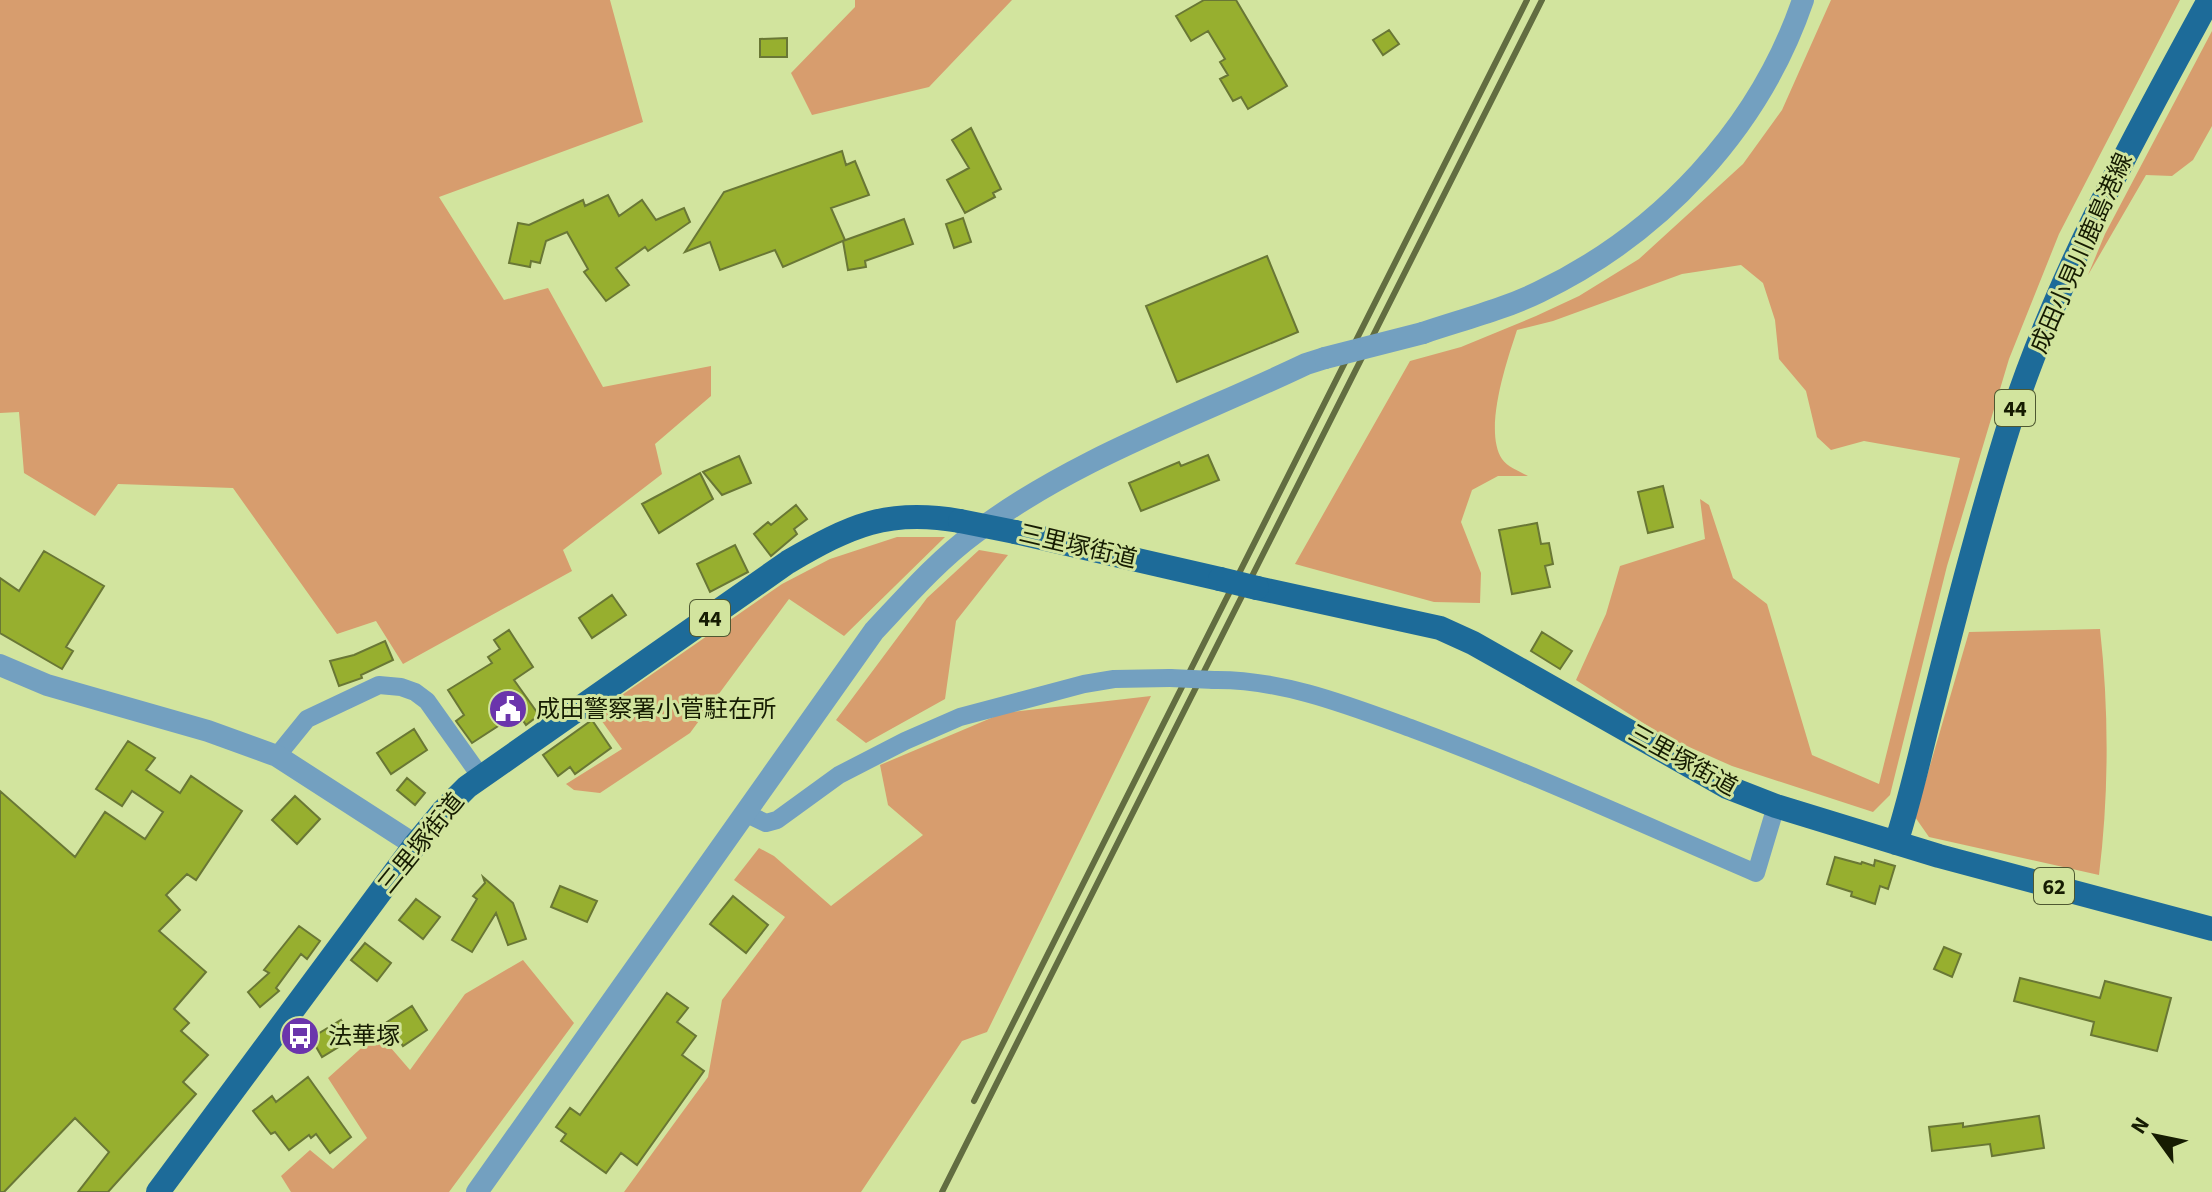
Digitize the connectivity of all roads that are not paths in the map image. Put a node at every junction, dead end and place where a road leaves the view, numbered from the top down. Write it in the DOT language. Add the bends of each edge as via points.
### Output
graph roads {
  1 [pos="1803,0"];
  2 [pos="2209,0"];
  3 [pos="0,665"];
  4 [pos="277,756"];
  5 [pos="481,777"];
  6 [pos="1776,806"];
  7 [pos="745,813"];
  8 [pos="1896,843"];
  9 [pos="415,845"];
  10 [pos="2212,929"];
  11 [pos="158,1192"];
  12 [pos="477,1192"];
  1 -- 7 [label="street, bridge" via="1776,64 1726,142 1640,231 1538,293 1423,333 1306,364 1107,455 1017,503 936,566 874,631"];
  2 -- 8 [label="main road, 成田小見川鹿島港線 / 44" via="2130,145 2037,349 1991,486"];
  3 -- 4 [label="street" via="47,685"];
  4 -- 5 [label="street" via="307,719 379,685 401,687 427,701"];
  4 -- 9 [label="street"];
  5 -- 6 [label="main road, 三里塚街道 / 44, bridge" via="788,562 870,522 929,516 1440,628 1727,787"];
  5 -- 9 [label="main road, 三里塚街道 / 44"];
  6 -- 7 [label="street, bridge" via="1756,873 1466,749 1363,711 1244,680 1170,678 1084,684 960,717 839,775 777,820 766,823"];
  6 -- 8 [label="main road, 三里塚街道 / 44"];
  7 -- 12 [label="street"];
  8 -- 10 [label="main road, 三里塚街道 / 62"];
  9 -- 11 [label="main road, 三里塚街道 / 44"];
}
